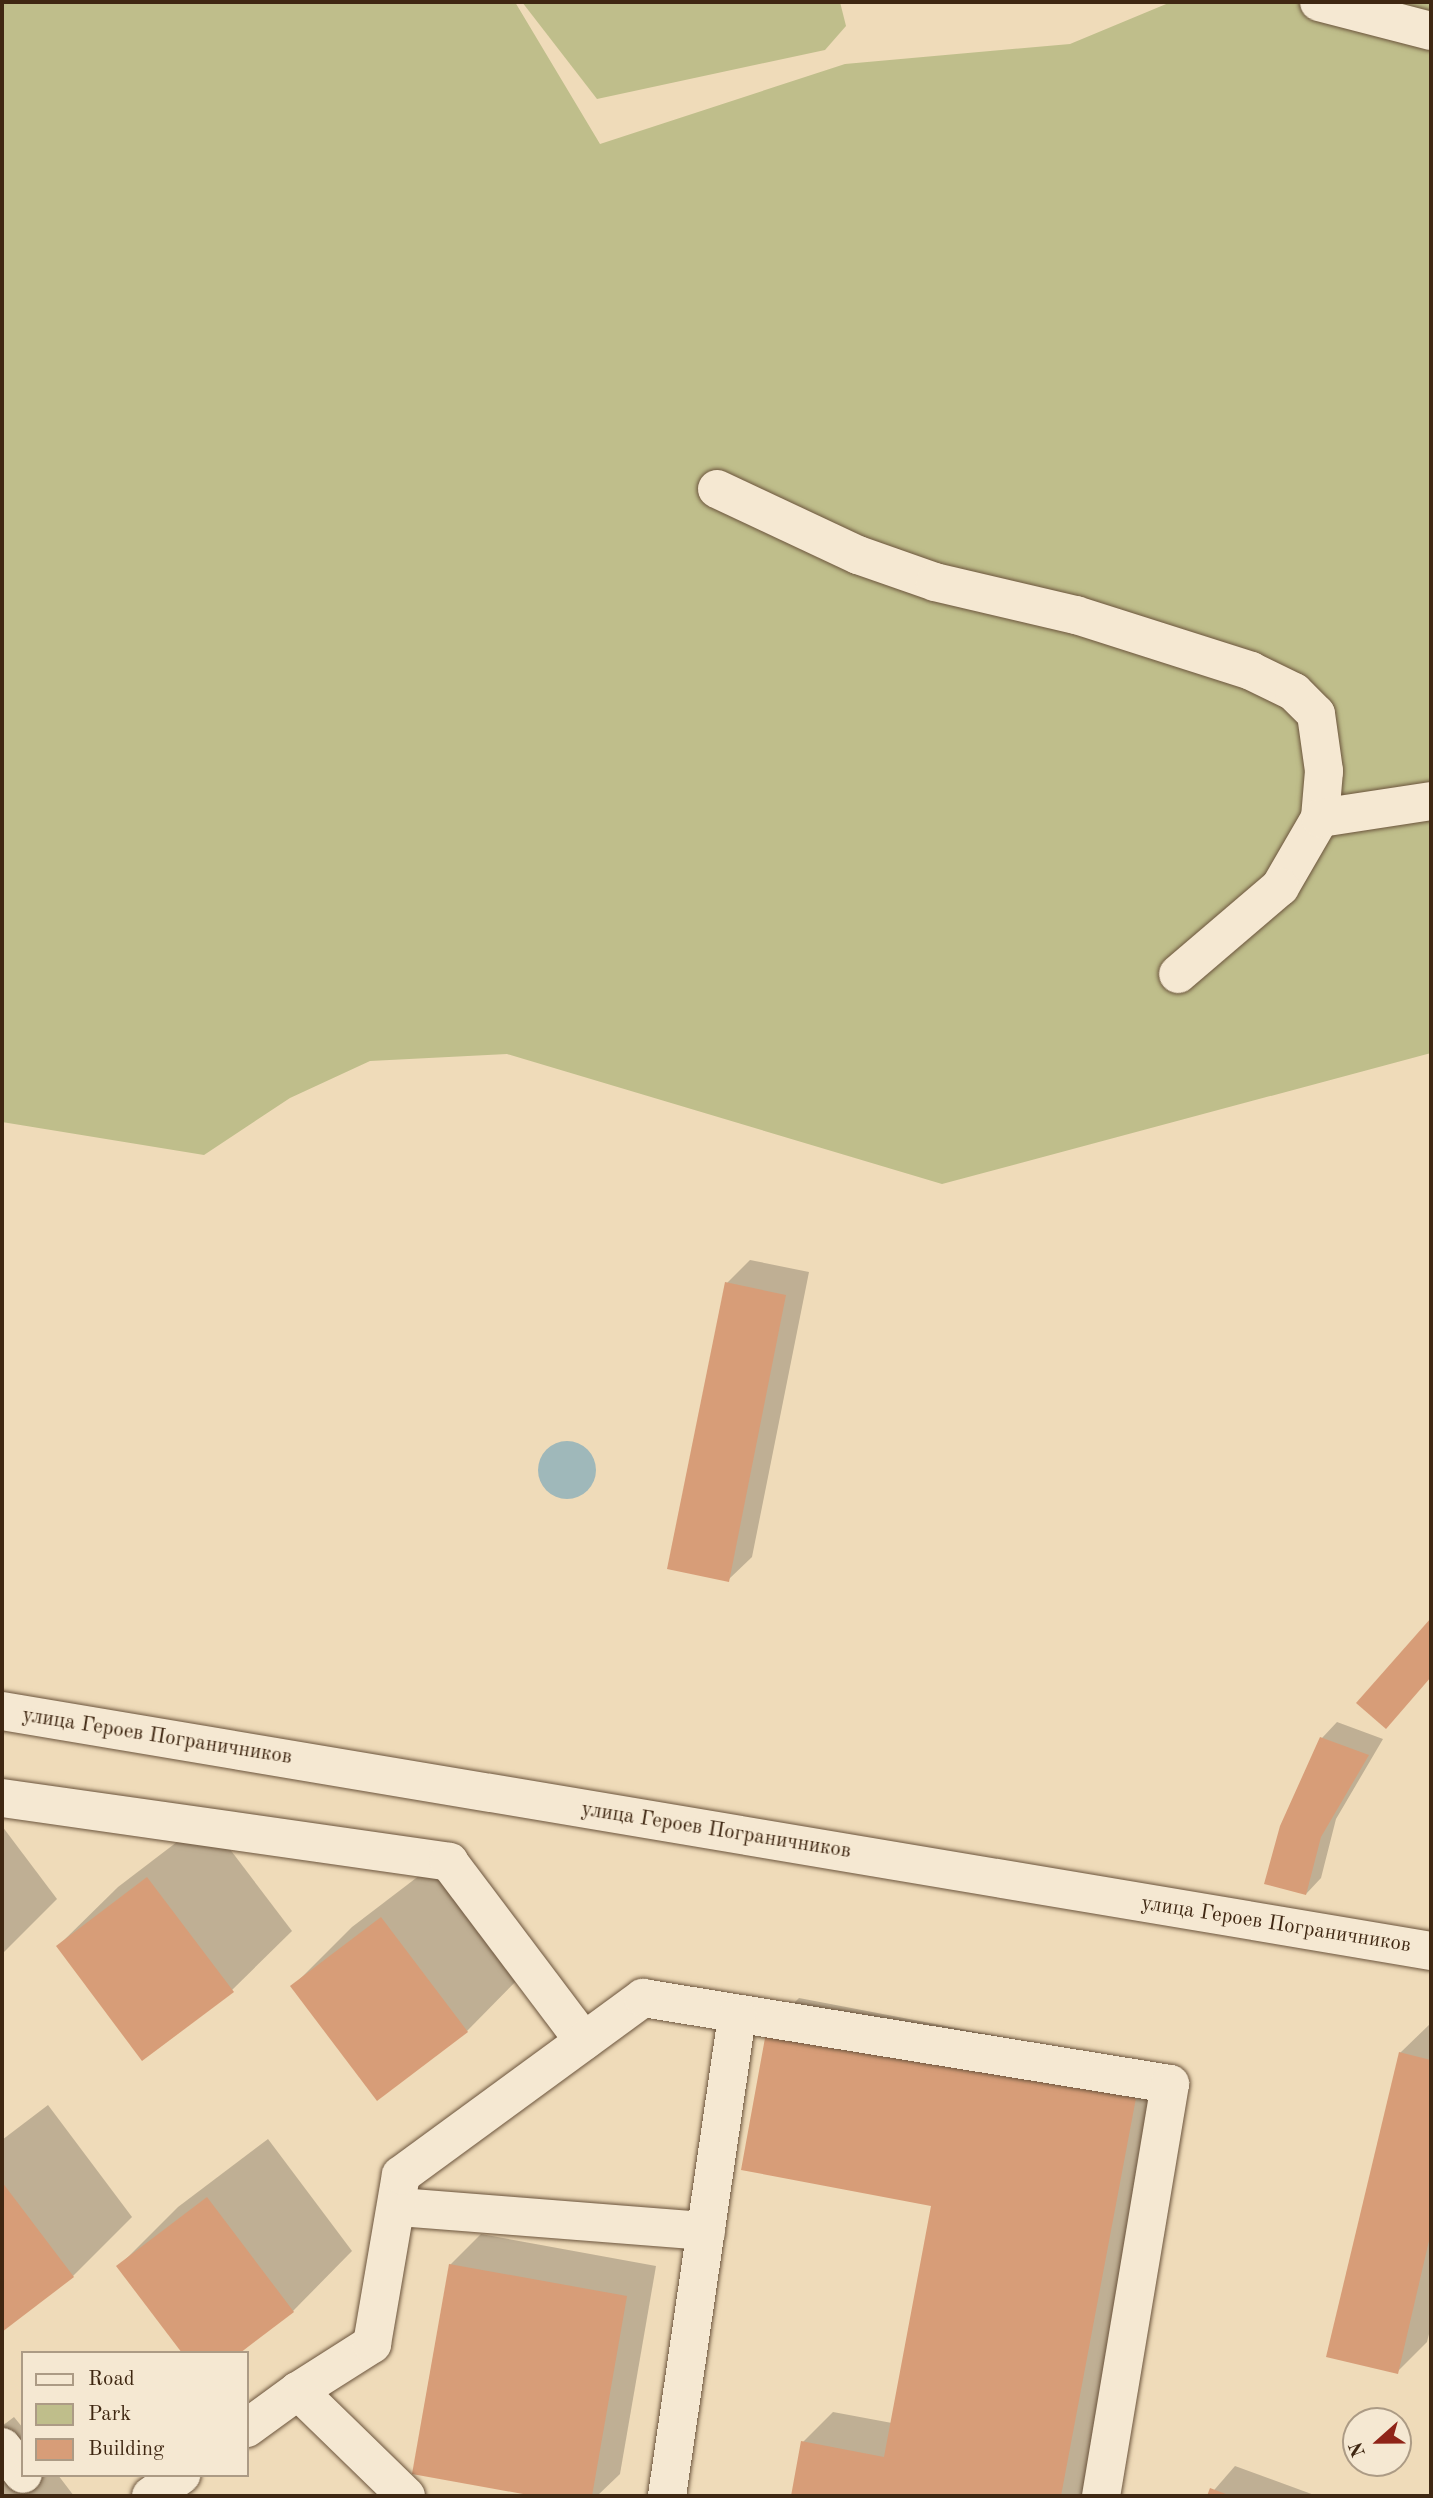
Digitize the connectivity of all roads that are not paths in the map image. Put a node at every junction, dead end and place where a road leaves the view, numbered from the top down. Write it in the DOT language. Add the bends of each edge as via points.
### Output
graph roads {
  1 [pos="1319,2"];
  2 [pos="1431,31"];
  3 [pos="718,489"];
  4 [pos="1431,801"];
  5 [pos="1320,818"];
  6 [pos="1178,974"];
  7 [pos="2,1711"];
  8 [pos="2,1798"];
  9 [pos="1431,1951"];
  10 [pos="737,2015"];
  11 [pos="584,2041"];
  12 [pos="399,2207"];
  13 [pos="706,2231"];
  14 [pos="298,2391"];
  15 [pos="248,2427"];
  16 [pos="2,2447"];
  17 [pos="21,2471"];
  18 [pos="25,2477"];
  19 [pos="178,2477"];
  20 [pos="41,2496"];
  21 [pos="151,2496"];
  22 [pos="406,2496"];
  23 [pos="667,2496"];
  24 [pos="1101,2496"];
  1 -- 2 [label="street"];
  3 -- 5 [label="street" via="858,555 934,582 1076,615 1251,671 1294,692 1316,714 1324,771"];
  4 -- 5 [label="street"];
  5 -- 6 [label="street" via="1280,887"];
  7 -- 9 [label="street, улица Героев Пограничников"];
  8 -- 11 [label="street" via="449,1862"];
  10 -- 11 [label="street" via="643,1998"];
  10 -- 13 [label="street"];
  10 -- 24 [label="street" via="1170,2084"];
  11 -- 12 [label="street" via="401,2175"];
  12 -- 13 [label="street"];
  12 -- 14 [label="street" via="372,2344"];
  13 -- 23 [label="street"];
  14 -- 15 [label="street"];
  14 -- 22 [label="street"];
  16 -- 17 [label="street"];
  18 -- 20 [label="street"];
  19 -- 21 [label="street"];
}
